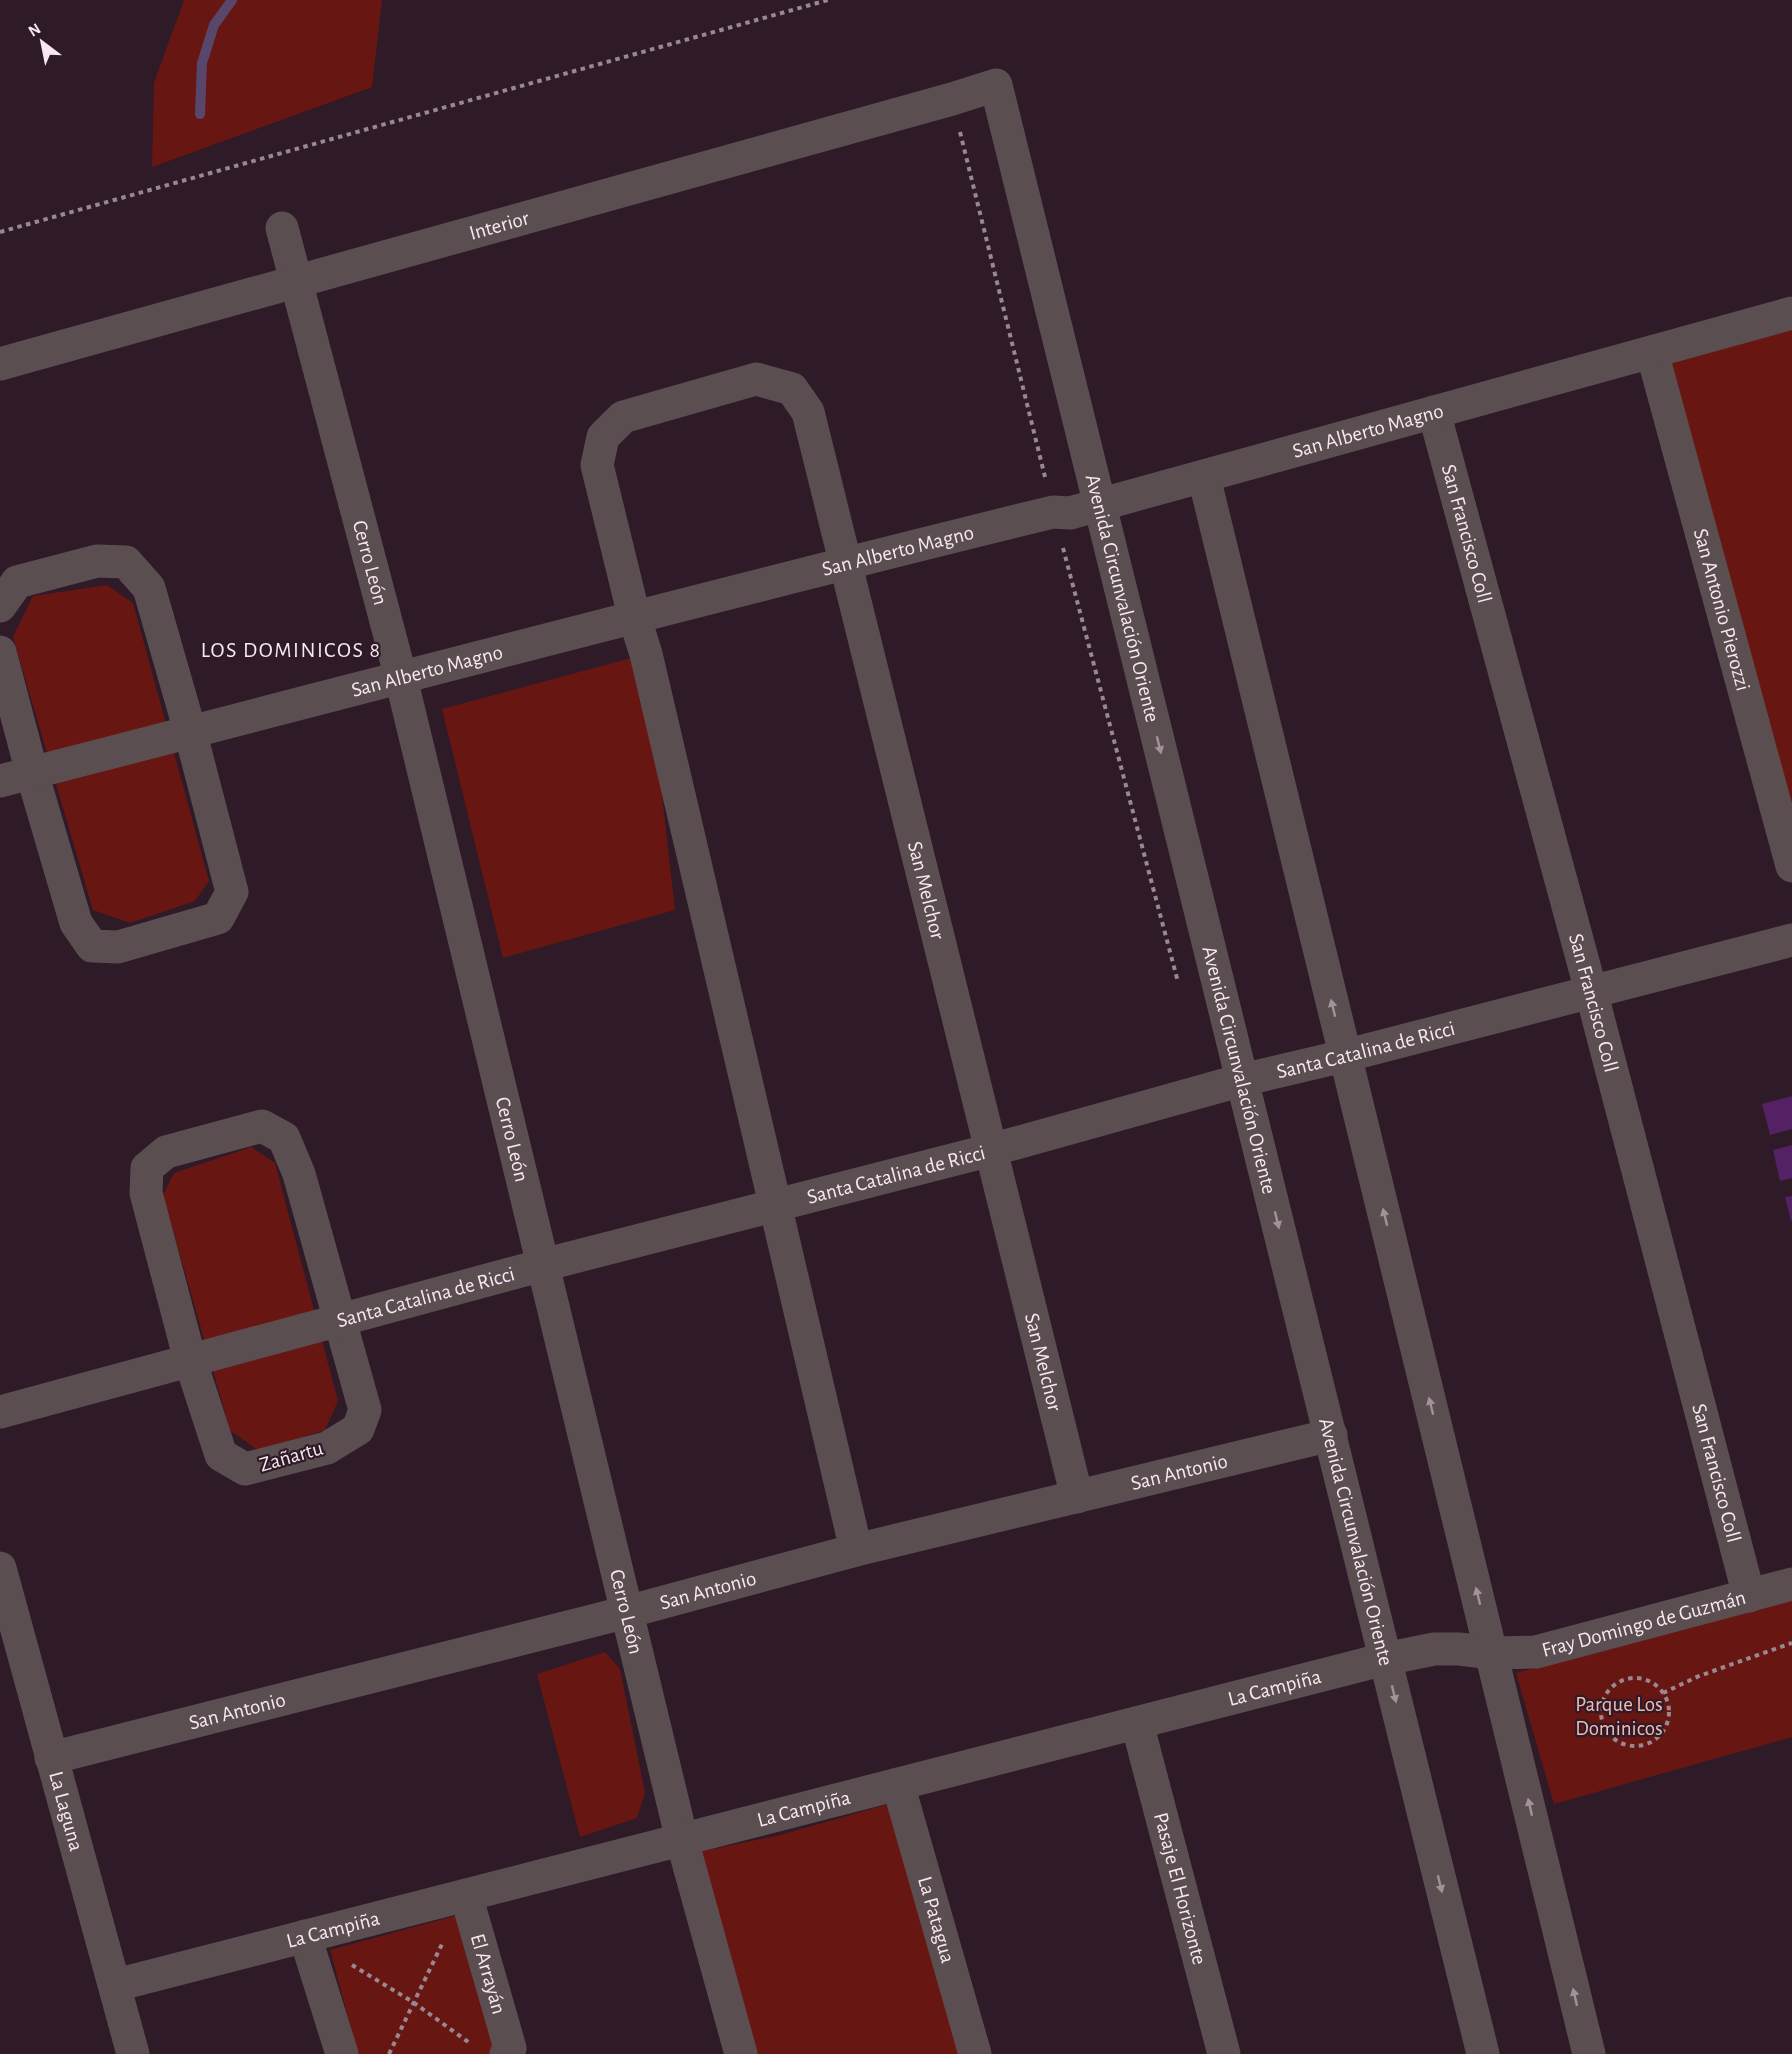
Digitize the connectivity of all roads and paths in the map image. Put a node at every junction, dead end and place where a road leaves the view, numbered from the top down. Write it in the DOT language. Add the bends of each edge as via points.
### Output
graph roads {
  1 [pos="828,0"];
  2 [pos="996,85"];
  3 [pos="282,228"];
  4 [pos="0,232"];
  5 [pos="295,282"];
  6 [pos="1792,313"];
  7 [pos="1652,352"];
  8 [pos="0,364"];
  9 [pos="1434,412"];
  10 [pos="1204,477"];
  11 [pos="1100,505"];
  12 [pos="845,563"];
  13 [pos="0,606"];
  14 [pos="634,616"];
  15 [pos="0,652"];
  16 [pos="401,678"];
  17 [pos="190,731"];
  18 [pos="32,773"];
  19 [pos="0,781"];
  20 [pos="1792,866"];
  21 [pos="1792,940"];
  22 [pos="1591,991"];
  23 [pos="1344,1056"];
  24 [pos="1242,1080"];
  25 [pos="991,1150"];
  26 [pos="774,1206"];
  27 [pos="543,1265"];
  28 [pos="340,1320"];
  29 [pos="190,1360"];
  30 [pos="0,1412"];
  31 [pos="1331,1435"];
  32 [pos="1077,1497"];
  33 [pos="856,1550"];
  34 [pos="0,1568"];
  35 [pos="1792,1584"];
  36 [pos="1749,1596"];
  37 [pos="627,1612"];
  38 [pos="1792,1643"];
  39 [pos="1492,1653"];
  40 [pos="1385,1659"];
  41 [pos="1663,1693"];
  42 [pos="1137,1723"];
  43 [pos="51,1758"];
  44 [pos="898,1784"];
  45 [pos="682,1840"];
  46 [pos="466,1895"];
  47 [pos="305,1936"];
  48 [pos="116,1985"];
  49 [pos="413,2002"];
  50 [pos="491,2051"];
  51 [pos="133,2054"];
  52 [pos="342,2054"];
  53 [pos="388,2054"];
  54 [pos="741,2054"];
  55 [pos="975,2054"];
  56 [pos="1224,2054"];
  57 [pos="1483,2054"];
  58 [pos="1589,2054"];
  1 -- 4 [label="path"];
  2 -- 5 [label="street, Interior"];
  2 -- 11 [label="street, Avenida Circunvalación Oriente"];
  3 -- 5 [label="street, Cerro León"];
  5 -- 8 [label="street, Interior"];
  5 -- 16 [label="street, Cerro León"];
  6 -- 7 [label="street, San Alberto Magno"];
  7 -- 9 [label="street, San Alberto Magno"];
  7 -- 20 [label="street, San Antonio Pierozzi"];
  9 -- 10 [label="street, San Alberto Magno"];
  9 -- 22 [label="street, San Francisco Coll"];
  10 -- 11 [label="street, San Alberto Magno"];
  23 -- 10 [label="street, one-way"];
  11 -- 12 [label="street, San Alberto Magno" via="1070,513 1053,512"];
  11 -- 24 [label="street, Avenida Circunvalación Oriente, one-way"];
  12 -- 14 [label="street, San Alberto Magno"];
  12 -- 14 [label="street, San Melchor" via="808,412 792,389 756,379 623,417 603,437 597,465"];
  12 -- 25 [label="street, San Melchor"];
  13 -- 17 [label="street" via="17,582 97,561 126,562 149,588"];
  14 -- 16 [label="street, San Alberto Magno"];
  14 -- 26 [label="street, San Melchor"];
  15 -- 18 [label="street"];
  16 -- 17 [label="street, San Alberto Magno"];
  16 -- 27 [label="street, Cerro León"];
  17 -- 18 [label="street, San Alberto Magno"];
  17 -- 18 [label="street" via="232,892 218,918 118,947 92,946 76,923"];
  18 -- 19 [label="street, San Alberto Magno"];
  21 -- 22 [label="street, Santa Catalina de Ricci"];
  22 -- 23 [label="street, Santa Catalina de Ricci"];
  22 -- 36 [label="street, San Francisco Coll"];
  23 -- 24 [label="street, Santa Catalina de Ricci"];
  39 -- 23 [label="street, one-way"];
  24 -- 25 [label="street, Santa Catalina de Ricci"];
  24 -- 31 [label="street, Avenida Circunvalación Oriente, one-way"];
  25 -- 26 [label="street, Santa Catalina de Ricci"];
  25 -- 32 [label="street, San Melchor"];
  26 -- 27 [label="street, Santa Catalina de Ricci"];
  26 -- 33 [label="street, San Melchor"];
  27 -- 28 [label="street, Santa Catalina de Ricci"];
  27 -- 37 [label="street, Cerro León"];
  28 -- 29 [label="street, Santa Catalina de Ricci"];
  28 -- 29 [label="street, Zañartu" via="365,1410 358,1429 327,1448 245,1469 222,1455"];
  28 -- 29 [label="street, Zañartu" via="299,1174 284,1138 261,1126 166,1152 147,1168 146,1193"];
  29 -- 30 [label="street, Santa Catalina de Ricci"];
  31 -- 32 [label="street, San Antonio"];
  31 -- 40 [label="street, Avenida Circunvalación Oriente"];
  32 -- 33 [label="street, San Antonio"];
  33 -- 37 [label="street, San Antonio"];
  34 -- 43 [label="street, La Laguna"];
  35 -- 36 [label="street, Fray Domingo de Guzmán"];
  36 -- 39 [label="street, Fray Domingo de Guzmán" via="1536,1652"];
  37 -- 43 [label="street, San Antonio"];
  37 -- 45 [label="street, Cerro León"];
  38 -- 41 [label="path"];
  39 -- 40 [label="street, La Campiña" via="1434,1648"];
  58 -- 39 [label="street, one-way"];
  40 -- 42 [label="street, La Campiña"];
  40 -- 57 [label="street, Avenida Circunvalación Oriente, one-way"];
  41 -- 41 [label="path" via="1647,1680 1625,1679 1615,1684 1602,1703 1601,1715 1610,1736 1631,1746 1653,1741 1666,1724 1668,1703"];
  42 -- 44 [label="street, La Campiña"];
  42 -- 56 [label="street, Pasaje El Horizonte"];
  43 -- 48 [label="street, La Laguna"];
  44 -- 45 [label="street, La Campiña"];
  44 -- 55 [label="street, La Patagua"];
  45 -- 46 [label="street, La Campiña"];
  45 -- 54 [label="street, Cerro León"];
  46 -- 47 [label="street, La Campiña"];
  46 -- 49 [label="path"];
  46 -- 50 [label="street, El Arrayán" via="510,2048"];
  47 -- 48 [label="street, La Campiña"];
  47 -- 49 [label="path"];
  47 -- 52 [label="street"];
  48 -- 51 [label="street, La Laguna"];
  49 -- 50 [label="path"];
  49 -- 53 [label="path"];
}
